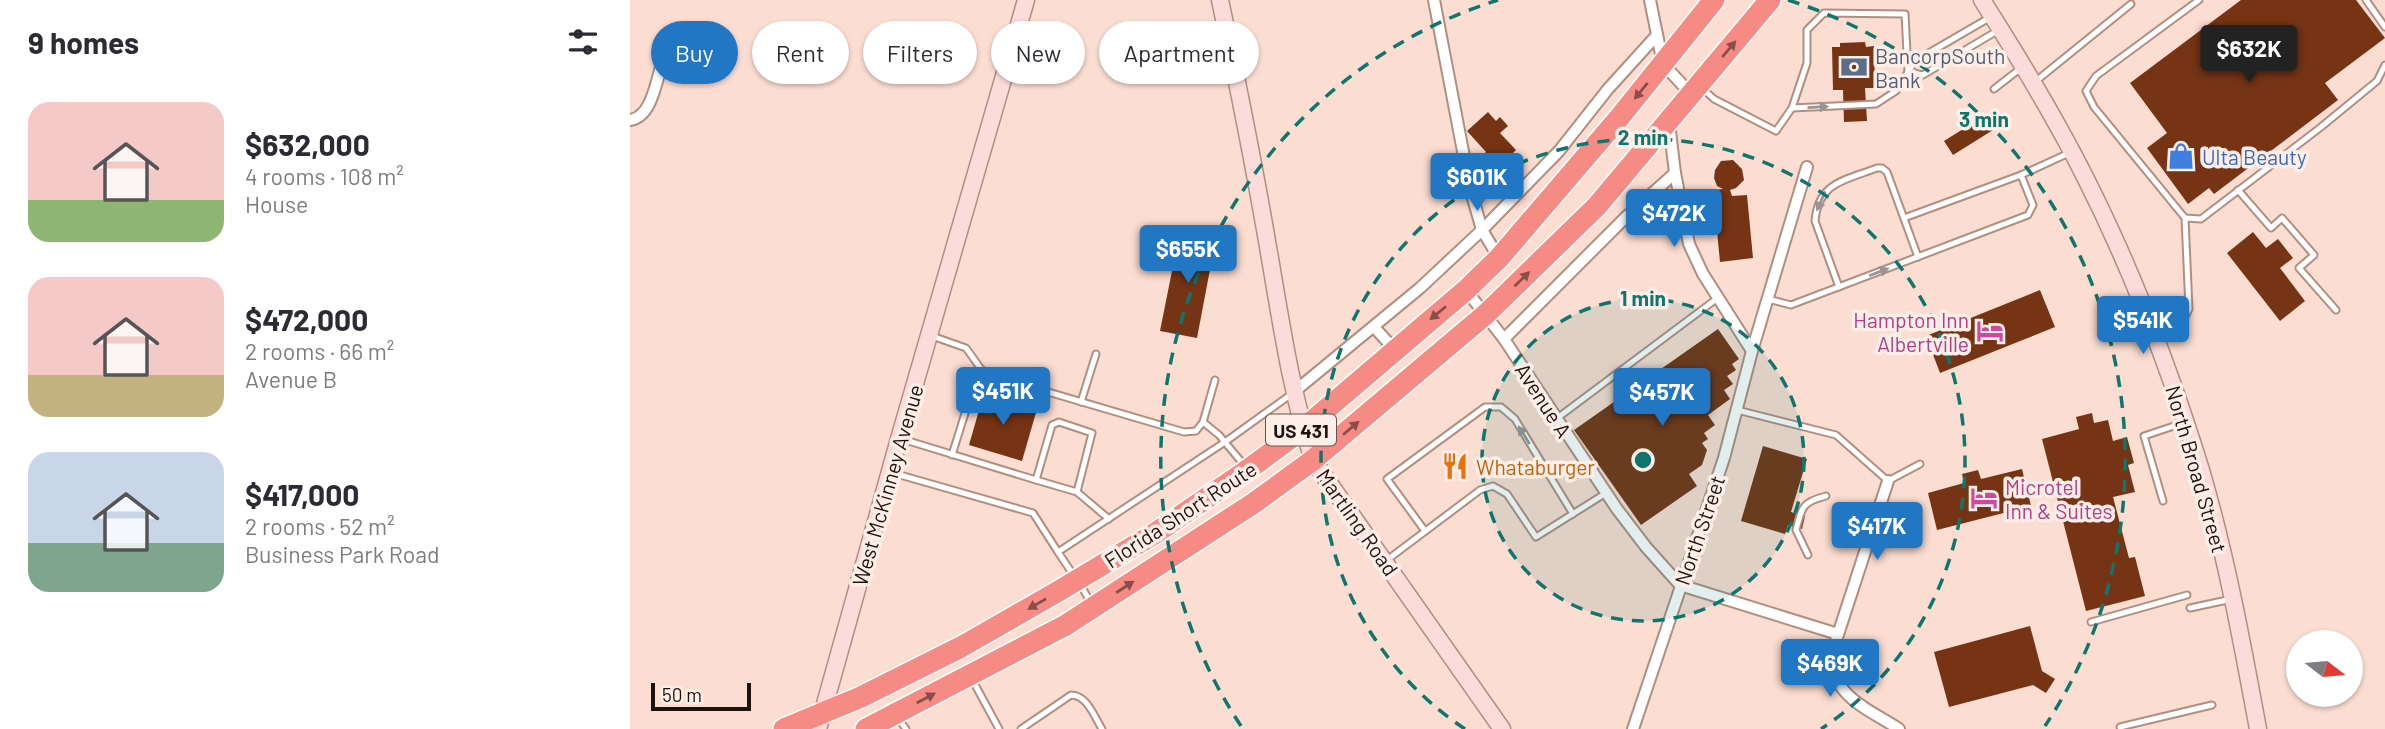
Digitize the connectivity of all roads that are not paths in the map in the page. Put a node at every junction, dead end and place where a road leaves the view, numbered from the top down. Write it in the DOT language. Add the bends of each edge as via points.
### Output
graph roads {
  1 [pos="1026,0"];
  2 [pos="1220,0"];
  3 [pos="1434,0"];
  4 [pos="1650,0"];
  5 [pos="1714,0"];
  6 [pos="1770,0"];
  7 [pos="1982,0"];
  8 [pos="2199,0"];
  9 [pos="2366,0"];
  10 [pos="2131,4"];
  11 [pos="1996,22"];
  12 [pos="2385,27"];
  13 [pos="1657,35"];
  14 [pos="1663,64"];
  15 [pos="2385,65"];
  16 [pos="2024,66"];
  17 [pos="1908,72"];
  18 [pos="2033,83"];
  19 [pos="655,84"];
  20 [pos="1994,89"];
  21 [pos="1695,90"];
  22 [pos="1792,108"];
  23 [pos="630,120"];
  24 [pos="1669,120"];
  25 [pos="2071,152"];
  26 [pos="1807,167"];
  27 [pos="1675,173"];
  28 [pos="2021,175"];
  29 [pos="2238,190"];
  30 [pos="1904,218"];
  31 [pos="2185,218"];
  32 [pos="1482,230"];
  33 [pos="1918,257"];
  34 [pos="1499,258"];
  35 [pos="1839,286"];
  36 [pos="1466,290"];
  37 [pos="1719,297"];
  38 [pos="1769,299"];
  39 [pos="2336,310"];
  40 [pos="1486,314"];
  41 [pos="1374,327"];
  42 [pos="2153,332"];
  43 [pos="929,335"];
  44 [pos="1504,339"];
  45 [pos="1395,350"];
  46 [pos="1752,351"];
  47 [pos="1096,354"];
  48 [pos="1215,380"];
  49 [pos="1295,391"];
  50 [pos="971,394"];
  51 [pos="1081,402"];
  52 [pos="1737,410"];
  53 [pos="1556,419"];
  54 [pos="1203,422"];
  55 [pos="2186,422"];
  56 [pos="1303,429"];
  57 [pos="899,439"];
  58 [pos="1225,442"];
  59 [pos="952,454"];
  60 [pos="1313,460"];
  61 [pos="1920,464"];
  62 [pos="1248,470"];
  63 [pos="890,472"];
  64 [pos="1036,480"];
  65 [pos="1888,481"];
  66 [pos="1077,492"];
  67 [pos="1606,492"];
  68 [pos="1826,496"];
  69 [pos="2163,501"];
  70 [pos="1573,514"];
  71 [pos="1109,519"];
  72 [pos="1425,531"];
  73 [pos="1058,552"];
  74 [pos="1808,555"];
  75 [pos="1385,562"];
  76 [pos="1077,580"];
  77 [pos="1680,585"];
  78 [pos="2187,595"];
  79 [pos="2233,598"];
  80 [pos="1094,607"];
  81 [pos="2190,608"];
  82 [pos="2091,622"];
  83 [pos="1838,634"];
  84 [pos="970,675"];
  85 [pos="2212,705"];
  86 [pos="820,722"];
  87 [pos="900,722"];
  88 [pos="1100,727"];
  89 [pos="2120,727"];
  90 [pos="784,729"];
  91 [pos="866,729"];
  92 [pos="999,729"];
  93 [pos="1021,729"];
  94 [pos="1091,729"];
  95 [pos="1502,729"];
  96 [pos="1633,729"];
  97 [pos="1899,729"];
  98 [pos="2258,729"];
  1 -- 43 [label="street, West McKinney Avenue"];
  2 -- 49 [label="street, Martling Road"];
  3 -- 32 [label="street" via="1463,157"];
  4 -- 13 [label="street"];
  5 -- 14 [label="highway, Florida Short Route / US 431"];
  21 -- 6 [label="highway, Florida Short Route / US 431, one-way"];
  7 -- 11 [label="street, North Broad Street"];
  8 -- 31 [label="lane" via="2096,76 2086,91 2094,107"];
  9 -- 12 [label="lane"];
  10 -- 18 [label="lane"];
  11 -- 16 [label="street, North Broad Street"];
  11 -- 17 [label="lane" via="1915,61"];
  11 -- 17 [label="lane" via="1923,75"];
  13 -- 14 [label="street"];
  13 -- 32 [label="street" via="1559,151"];
  14 -- 21 [label="street"];
  14 -- 34 [label="highway, Florida Short Route / US 431, one-way"];
  15 -- 29 [label="lane" via="2376,81"];
  16 -- 18 [label="street, North Broad Street"];
  16 -- 20 [label="lane"];
  22 -- 17 [label="lane, one-way" via="1876,104 1896,91"];
  17 -- 22 [label="lane" via="1905,14 1824,13 1807,30 1807,63"];
  18 -- 25 [label="street, North Broad Street"];
  19 -- 23 [label="street" via="646,109"];
  21 -- 22 [label="lane" via="1776,131"];
  21 -- 24 [label="highway, Florida Short Route / US 431"];
  24 -- 27 [label="street"];
  40 -- 24 [label="highway, Florida Short Route / US 431, one-way" via="1597,205"];
  25 -- 28 [label="lane"];
  25 -- 42 [label="street, North Broad Street" via="2120,250"];
  26 -- 38 [label="street, North Street"];
  27 -- 37 [label="street" via="1689,244"];
  27 -- 44 [label="street"];
  28 -- 30 [label="lane"];
  28 -- 33 [label="lane" via="2033,205 2028,215"];
  29 -- 31 [label="lane" via="2201,219"];
  29 -- 39 [label="lane" via="2271,228 2282,218 2314,255 2299,268"];
  30 -- 33 [label="lane"];
  30 -- 35 [label="lane, one-way" via="1882,168 1831,186 1822,194 1815,221"];
  31 -- 42 [label="lane" via="2189,309 2183,321"];
  32 -- 34 [label="street"];
  32 -- 41 [label="street"];
  35 -- 33 [label="lane, one-way"];
  34 -- 36 [label="highway, Florida Short Route / US 431"];
  35 -- 38 [label="lane" via="1791,305"];
  36 -- 40 [label="street, Avenue A"];
  36 -- 45 [label="highway, Florida Short Route / US 431, one-way"];
  37 -- 46 [label="street"];
  37 -- 53 [label="lane"];
  38 -- 46 [label="street, North Street"];
  40 -- 44 [label="street, Avenue A"];
  60 -- 40 [label="highway, Florida Short Route / US 431, one-way"];
  41 -- 45 [label="street"];
  41 -- 49 [label="street"];
  42 -- 55 [label="street, North Broad Street"];
  43 -- 51 [label="lane" via="966,348 987,374"];
  43 -- 57 [label="street, West McKinney Avenue"];
  44 -- 53 [label="street, Avenue A"];
  45 -- 56 [label="highway, Florida Short Route / US 431"];
  46 -- 52 [label="street, North Street"];
  47 -- 51 [label="lane"];
  48 -- 54 [label="lane"];
  49 -- 56 [label="street, Martling Road"];
  49 -- 58 [label="lane"];
  50 -- 59 [label="lane"];
  51 -- 54 [label="lane" via="1184,432 1196,431"];
  52 -- 65 [label="lane" via="1836,435"];
  52 -- 77 [label="street, North Street"];
  53 -- 67 [label="street, Avenue A"];
  54 -- 58 [label="lane"];
  55 -- 69 [label="lane" via="2144,436"];
  55 -- 79 [label="street, North Broad Street"];
  56 -- 60 [label="street, Martling Road"];
  56 -- 62 [label="highway, Florida Short Route / US 431"];
  57 -- 59 [label="lane"];
  57 -- 63 [label="street, West McKinney Avenue"];
  58 -- 62 [label="lane"];
  58 -- 71 [label="lane"];
  59 -- 64 [label="lane"];
  60 -- 75 [label="street, Martling Road"];
  80 -- 60 [label="highway, Florida Short Route / US 431, one-way"];
  61 -- 65 [label="lane"];
  62 -- 76 [label="highway, Florida Short Route / US 431"];
  63 -- 73 [label="lane" via="1033,513"];
  63 -- 86 [label="street, West McKinney Avenue"];
  64 -- 66 [label="lane"];
  64 -- 66 [label="lane" via="1052,425 1059,422 1090,431 1093,437"];
  65 -- 83 [label="street"];
  66 -- 71 [label="lane"];
  67 -- 70 [label="lane"];
  67 -- 77 [label="street, Avenue A"];
  68 -- 74 [label="lane" via="1809,500 1802,508 1796,530"];
  70 -- 72 [label="lane" via="1536,537 1507,494 1493,486 1480,490"];
  70 -- 72 [label="lane, one-way" via="1515,419 1502,407 1485,407 1387,479"];
  71 -- 73 [label="lane"];
  72 -- 75 [label="lane"];
  73 -- 76 [label="lane"];
  75 -- 95 [label="street, Martling Road"];
  76 -- 80 [label="lane"];
  76 -- 86 [label="highway, Florida Short Route / US 431, one-way"];
  77 -- 83 [label="street"];
  77 -- 96 [label="street, North Street"];
  78 -- 82 [label="lane"];
  79 -- 81 [label="lane"];
  79 -- 98 [label="street, North Broad Street"];
  80 -- 84 [label="highway, Florida Short Route / US 431"];
  83 -- 97 [label="street" via="1832,653 1835,679 1851,697"];
  87 -- 84 [label="highway, Florida Short Route / US 431, one-way"];
  84 -- 92 [label="lane"];
  85 -- 89 [label="lane"];
  86 -- 90 [label="highway, Florida Short Route / US 431"];
  87 -- 91 [label="highway, Florida Short Route / US 431"];
  88 -- 93 [label="lane" via="1082,697 1071,695"];
  88 -- 94 [label="lane"];
}
